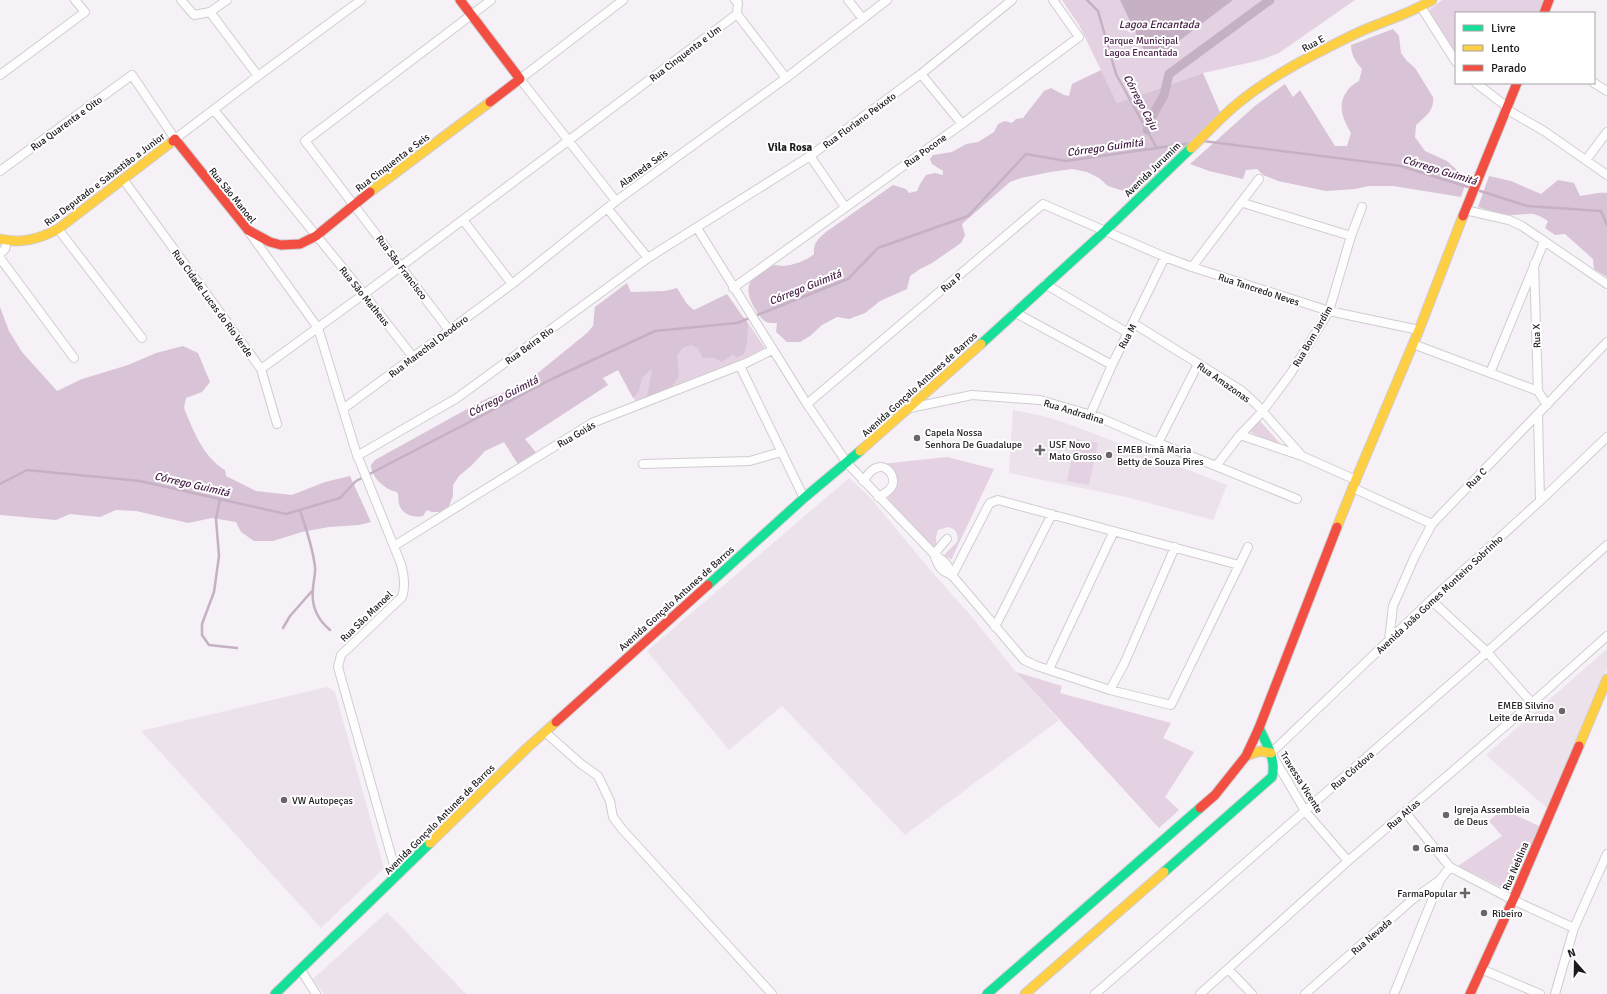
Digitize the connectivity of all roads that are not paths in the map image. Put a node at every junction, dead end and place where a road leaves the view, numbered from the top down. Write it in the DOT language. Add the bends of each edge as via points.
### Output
graph roads {
  1 [pos="75,0"];
  2 [pos="181,0"];
  3 [pos="227,0"];
  4 [pos="361,0"];
  5 [pos="460,0"];
  6 [pos="491,0"];
  7 [pos="623,0"];
  8 [pos="848,0"];
  9 [pos="887,0"];
  10 [pos="1012,0"];
  11 [pos="1053,0"];
  12 [pos="1432,0"];
  13 [pos="1548,0"];
  14 [pos="738,1"];
  15 [pos="1421,7"];
  16 [pos="210,12"];
  17 [pos="1544,12"];
  18 [pos="737,14"];
  19 [pos="471,15"];
  20 [pos="863,19"];
  21 [pos="1455,60"];
  22 [pos="921,74"];
  23 [pos="0,75"];
  24 [pos="132,75"];
  25 [pos="258,76"];
  26 [pos="786,78"];
  27 [pos="520,79"];
  28 [pos="1477,84"];
  29 [pos="1517,84"];
  30 [pos="1595,84"];
  31 [pos="1607,92"];
  32 [pos="1507,108"];
  33 [pos="214,110"];
  34 [pos="1215,123"];
  35 [pos="962,124"];
  36 [pos="1607,132"];
  37 [pos="175,139"];
  38 [pos="569,141"];
  39 [pos="810,156"];
  40 [pos="1586,160"];
  41 [pos="0,171"];
  42 [pos="1607,175"];
  43 [pos="123,179"];
  44 [pos="1260,179"];
  45 [pos="616,201"];
  46 [pos="1243,203"];
  47 [pos="354,204"];
  48 [pos="845,207"];
  49 [pos="1362,207"];
  50 [pos="607,208"];
  51 [pos="1465,210"];
  52 [pos="463,220"];
  53 [pos="697,228"];
  54 [pos="58,229"];
  55 [pos="248,230"];
  56 [pos="1104,231"];
  57 [pos="316,236"];
  58 [pos="1351,236"];
  59 [pos="4,240"];
  60 [pos="1544,242"];
  61 [pos="0,254"];
  62 [pos="1165,257"];
  63 [pos="0,258"];
  64 [pos="648,258"];
  65 [pos="1534,264"];
  66 [pos="401,266"];
  67 [pos="1192,267"];
  68 [pos="512,284"];
  69 [pos="1045,284"];
  70 [pos="1607,284"];
  71 [pos="733,288"];
  72 [pos="364,294"];
  73 [pos="1329,311"];
  74 [pos="1014,312"];
  75 [pos="1133,324"];
  76 [pos="318,328"];
  77 [pos="449,330"];
  78 [pos="1419,330"];
  79 [pos="1128,333"];
  80 [pos="142,338"];
  81 [pos="1607,342"];
  82 [pos="1413,344"];
  83 [pos="772,350"];
  84 [pos="413,357"];
  85 [pos="74,358"];
  86 [pos="1198,364"];
  87 [pos="1112,365"];
  88 [pos="740,366"];
  89 [pos="261,369"];
  90 [pos="1490,373"];
  91 [pos="1538,391"];
  92 [pos="807,404"];
  93 [pos="1547,405"];
  94 [pos="910,408"];
  95 [pos="343,409"];
  96 [pos="1262,412"];
  97 [pos="1538,414"];
  98 [pos="1090,415"];
  99 [pos="277,424"];
  100 [pos="1240,435"];
  101 [pos="1607,437"];
  102 [pos="1158,443"];
  103 [pos="781,452"];
  104 [pos="357,456"];
  105 [pos="1302,456"];
  106 [pos="847,463"];
  107 [pos="643,464"];
  108 [pos="1216,466"];
  109 [pos="863,481"];
  110 [pos="1354,484"];
  111 [pos="878,497"];
  112 [pos="804,498"];
  113 [pos="1297,499"];
  114 [pos="1540,501"];
  115 [pos="1052,514"];
  116 [pos="1432,524"];
  117 [pos="1114,531"];
  118 [pos="947,539"];
  119 [pos="1607,545"];
  120 [pos="394,546"];
  121 [pos="1175,547"];
  122 [pos="1248,547"];
  123 [pos="934,554"];
  124 [pos="1239,564"];
  125 [pos="951,575"];
  126 [pos="1431,600"];
  127 [pos="995,627"];
  128 [pos="1607,636"];
  129 [pos="1389,640"];
  130 [pos="1487,652"];
  131 [pos="1049,669"];
  132 [pos="1607,679"];
  133 [pos="1110,690"];
  134 [pos="1532,703"];
  135 [pos="1259,728"];
  136 [pos="545,732"];
  137 [pos="1271,753"];
  138 [pos="1246,756"];
  139 [pos="1305,811"];
  140 [pos="1405,812"];
  141 [pos="1607,854"];
  142 [pos="1348,861"];
  143 [pos="1450,867"];
  144 [pos="397,876"];
  145 [pos="1440,880"];
  146 [pos="1513,900"];
  147 [pos="1574,928"];
  148 [pos="1228,969"];
  149 [pos="1481,969"];
  150 [pos="301,970"];
  151 [pos="275,994"];
  152 [pos="316,994"];
  153 [pos="772,994"];
  154 [pos="987,994"];
  155 [pos="1025,994"];
  156 [pos="1095,994"];
  157 [pos="1200,994"];
  158 [pos="1252,994"];
  159 [pos="1305,994"];
  160 [pos="1394,994"];
  161 [pos="1470,994"];
  162 [pos="1540,994"];
  163 [pos="1555,994"];
  1 -- 23 [label="street" via="85,12"];
  2 -- 16 [label="street" via="194,15"];
  3 -- 16 [label="street"];
  4 -- 25 [label="street"];
  5 -- 19 [label="street, Alameda Seis"];
  6 -- 19 [label="street"];
  7 -- 27 [label="street"];
  8 -- 20 [label="street"];
  9 -- 20 [label="street, Alameda Seis"];
  10 -- 22 [label="street, Rua Floriano Peixoto"];
  11 -- 35 [label="street, Rua Pocone" via="1079,37"];
  12 -- 15 [label="street, Rua E"];
  13 -- 17 [label="street"];
  14 -- 18 [label="street"];
  15 -- 21 [label="street"];
  15 -- 34 [label="street, Rua E" via="1374,25 1288,70 1267,82"];
  16 -- 25 [label="street"];
  18 -- 26 [label="street"];
  18 -- 38 [label="street, Rua Cinquenta e Um"];
  19 -- 27 [label="street, Alameda Seis"];
  19 -- 47 [label="street, Rua Cinquenta e Seis" via="305,141"];
  20 -- 26 [label="street, Alameda Seis"];
  22 -- 35 [label="street"];
  22 -- 39 [label="street, Rua Floriano Peixoto"];
  24 -- 37 [label="street, Rua São Manoel"];
  24 -- 41 [label="street, Rua Quarenta e Oito"];
  25 -- 33 [label="street"];
  26 -- 45 [label="street, Alameda Seis"];
  27 -- 38 [label="street, Alameda Seis"];
  27 -- 47 [label="street, Rua Cinquenta e Seis"];
  28 -- 32 [label="street"];
  29 -- 32 [label="street"];
  30 -- 31 [label="street"];
  32 -- 40 [label="street"];
  32 -- 51 [label="street"];
  33 -- 37 [label="street"];
  33 -- 57 [label="street, Rua São Matheus"];
  34 -- 56 [label="street, Avenida Jurumim"];
  35 -- 48 [label="street, Rua Pocone"];
  36 -- 40 [label="street"];
  37 -- 43 [label="street, Rua Deputado e Sabastião a Junior"];
  37 -- 55 [label="street, Rua São Manoel"];
  38 -- 45 [label="street, Alameda Seis"];
  38 -- 52 [label="street"];
  39 -- 48 [label="street"];
  39 -- 53 [label="street, Rua Floriano Peixoto"];
  40 -- 42 [label="street"];
  43 -- 54 [label="street, Rua Deputado e Sabastião a Junior"];
  43 -- 89 [label="street, Rua Cidade Lucas do Rio Verde"];
  44 -- 46 [label="street"];
  45 -- 50 [label="street"];
  46 -- 58 [label="street"];
  46 -- 67 [label="street"];
  47 -- 57 [label="street"];
  47 -- 66 [label="street, Rua São Francisco"];
  48 -- 71 [label="street, Rua Pocone"];
  49 -- 58 [label="street, Rua Bom Jardim"];
  50 -- 64 [label="street"];
  50 -- 68 [label="street"];
  51 -- 60 [label="street" via="1509,220"];
  51 -- 78 [label="street"];
  52 -- 66 [label="street"];
  52 -- 68 [label="street"];
  53 -- 64 [label="street, Rua Beira Rio"];
  53 -- 71 [label="street"];
  54 -- 59 [label="street, Rua Deputado e Sabastião a Junior" via="37,239"];
  54 -- 80 [label="street"];
  55 -- 57 [label="street" via="281,245 300,244"];
  55 -- 76 [label="street, Rua São Manoel"];
  56 -- 62 [label="street, Rua Tancredo Neves"];
  56 -- 69 [label="street, Avenida Gonçalo Antunes de Barros"];
  56 -- 92 [label="street, Rua P" via="1043,204"];
  57 -- 72 [label="street, Rua São Matheus"];
  58 -- 73 [label="street, Rua Bom Jardim"];
  59 -- 61 [label="street" via="5,249"];
  60 -- 65 [label="street"];
  60 -- 70 [label="street"];
  62 -- 67 [label="street, Rua Tancredo Neves"];
  62 -- 75 [label="street, Rua M"];
  63 -- 85 [label="street"];
  64 -- 104 [label="street, Rua Beira Rio" via="457,398"];
  65 -- 90 [label="street"];
  65 -- 91 [label="street, Rua X"];
  66 -- 72 [label="street"];
  66 -- 77 [label="street, Rua São Francisco"];
  67 -- 73 [label="street, Rua Tancredo Neves"];
  68 -- 77 [label="street, Rua Marechal Deodoro"];
  69 -- 74 [label="street, Avenida Gonçalo Antunes de Barros"];
  69 -- 79 [label="street"];
  71 -- 83 [label="street"];
  72 -- 76 [label="street"];
  72 -- 84 [label="street, Rua São Matheus"];
  73 -- 78 [label="street, Rua Tancredo Neves"];
  73 -- 96 [label="street, Rua Bom Jardim" via="1291,373"];
  74 -- 87 [label="street"];
  74 -- 94 [label="street, Avenida Gonçalo Antunes de Barros"];
  75 -- 79 [label="street, Rua M"];
  75 -- 86 [label="street, Rua Amazonas"];
  76 -- 89 [label="street"];
  76 -- 95 [label="street, Rua São Manoel"];
  77 -- 84 [label="street, Rua Marechal Deodoro"];
  78 -- 82 [label="street"];
  79 -- 87 [label="street, Rua M"];
  81 -- 93 [label="street, Rua C"];
  82 -- 90 [label="street"];
  82 -- 110 [label="street"];
  83 -- 88 [label="street, Rua Goiás"];
  83 -- 92 [label="street"];
  84 -- 95 [label="street, Rua Marechal Deodoro"];
  86 -- 96 [label="street, Rua Amazonas" via="1242,391"];
  86 -- 102 [label="street"];
  87 -- 98 [label="street, Rua M"];
  88 -- 103 [label="street"];
  88 -- 120 [label="street, Rua Goiás" via="592,423"];
  89 -- 99 [label="street, Rua Cidade Lucas do Rio Verde"];
  90 -- 91 [label="street"];
  91 -- 93 [label="street"];
  92 -- 106 [label="street"];
  93 -- 97 [label="street, Rua C"];
  94 -- 98 [label="street, Rua Andradina" via="972,395 1040,400"];
  94 -- 106 [label="street, Avenida Gonçalo Antunes de Barros"];
  95 -- 104 [label="street, Rua São Manoel"];
  96 -- 100 [label="street, Rua Bom Jardim"];
  96 -- 105 [label="street, Rua Amazonas"];
  97 -- 114 [label="street"];
  97 -- 116 [label="street, Rua C"];
  98 -- 102 [label="street, Rua Andradina"];
  100 -- 105 [label="street, Rua Amazonas"];
  100 -- 108 [label="street"];
  101 -- 114 [label="street, Avenida João Gomes Monteiro Sobrinho"];
  102 -- 108 [label="street, Rua Andradina"];
  103 -- 107 [label="street" via="750,461"];
  103 -- 112 [label="street"];
  104 -- 120 [label="street, Rua São Manoel"];
  105 -- 110 [label="street, Rua Amazonas"];
  106 -- 109 [label="street"];
  106 -- 112 [label="street, Avenida Gonçalo Antunes de Barros"];
  108 -- 113 [label="street, Rua Andradina"];
  109 -- 111 [label="street"];
  109 -- 111 [label="street" via="873,469 881,467 889,470 894,478 892,487"];
  110 -- 116 [label="street, Rua Amazonas"];
  110 -- 135 [label="street"];
  111 -- 123 [label="street"];
  112 -- 136 [label="street, Avenida Gonçalo Antunes de Barros"];
  114 -- 126 [label="street, Avenida João Gomes Monteiro Sobrinho"];
  115 -- 117 [label="street"];
  115 -- 125 [label="street" via="1002,501 990,503"];
  115 -- 127 [label="street"];
  116 -- 129 [label="street, Rua C" via="1394,606"];
  117 -- 121 [label="street"];
  117 -- 131 [label="street"];
  118 -- 123 [label="street"];
  119 -- 130 [label="street, Rua Córdova"];
  120 -- 144 [label="street, Rua São Manoel" via="404,575 405,590 402,596 341,655 338,668"];
  121 -- 124 [label="street"];
  121 -- 133 [label="street"];
  122 -- 124 [label="street"];
  123 -- 125 [label="street" via="938,566"];
  124 -- 133 [label="street" via="1171,705"];
  125 -- 127 [label="street"];
  126 -- 129 [label="street, Avenida João Gomes Monteiro Sobrinho"];
  126 -- 130 [label="street"];
  127 -- 131 [label="street" via="1024,660"];
  128 -- 134 [label="street, Rua Atlas"];
  129 -- 137 [label="street, Avenida João Gomes Monteiro Sobrinho"];
  130 -- 134 [label="street"];
  130 -- 139 [label="street, Rua Córdova"];
  131 -- 133 [label="street"];
  132 -- 146 [label="street, Rua Neblina"];
  134 -- 140 [label="street, Rua Atlas"];
  135 -- 137 [label="street, Travessa Vicente"];
  135 -- 138 [label="street"];
  136 -- 144 [label="street, Avenida Gonçalo Antunes de Barros"];
  136 -- 153 [label="street" via="580,764 598,776 610,801 613,817 622,829"];
  137 -- 138 [label="street" via="1260,751"];
  137 -- 139 [label="street, Travessa Vicente"];
  137 -- 155 [label="street" via="1272,777"];
  138 -- 154 [label="street" via="1215,796"];
  139 -- 142 [label="street, Travessa Vicente"];
  139 -- 156 [label="street, Rua Córdova"];
  140 -- 142 [label="street, Rua Atlas"];
  140 -- 143 [label="street"];
  141 -- 147 [label="street"];
  142 -- 148 [label="street, Rua Atlas"];
  143 -- 145 [label="street"];
  143 -- 146 [label="street"];
  144 -- 150 [label="street, Avenida Gonçalo Antunes de Barros"];
  145 -- 159 [label="street, Rua Nevada" via="1413,899"];
  145 -- 160 [label="street"];
  146 -- 147 [label="street"];
  146 -- 149 [label="street, Rua Neblina"];
  147 -- 163 [label="street"];
  148 -- 157 [label="street, Rua Atlas"];
  148 -- 158 [label="street"];
  149 -- 161 [label="street, Rua Neblina"];
  149 -- 162 [label="street"];
  150 -- 151 [label="street, Avenida Gonçalo Antunes de Barros"];
  150 -- 152 [label="street"];
}
